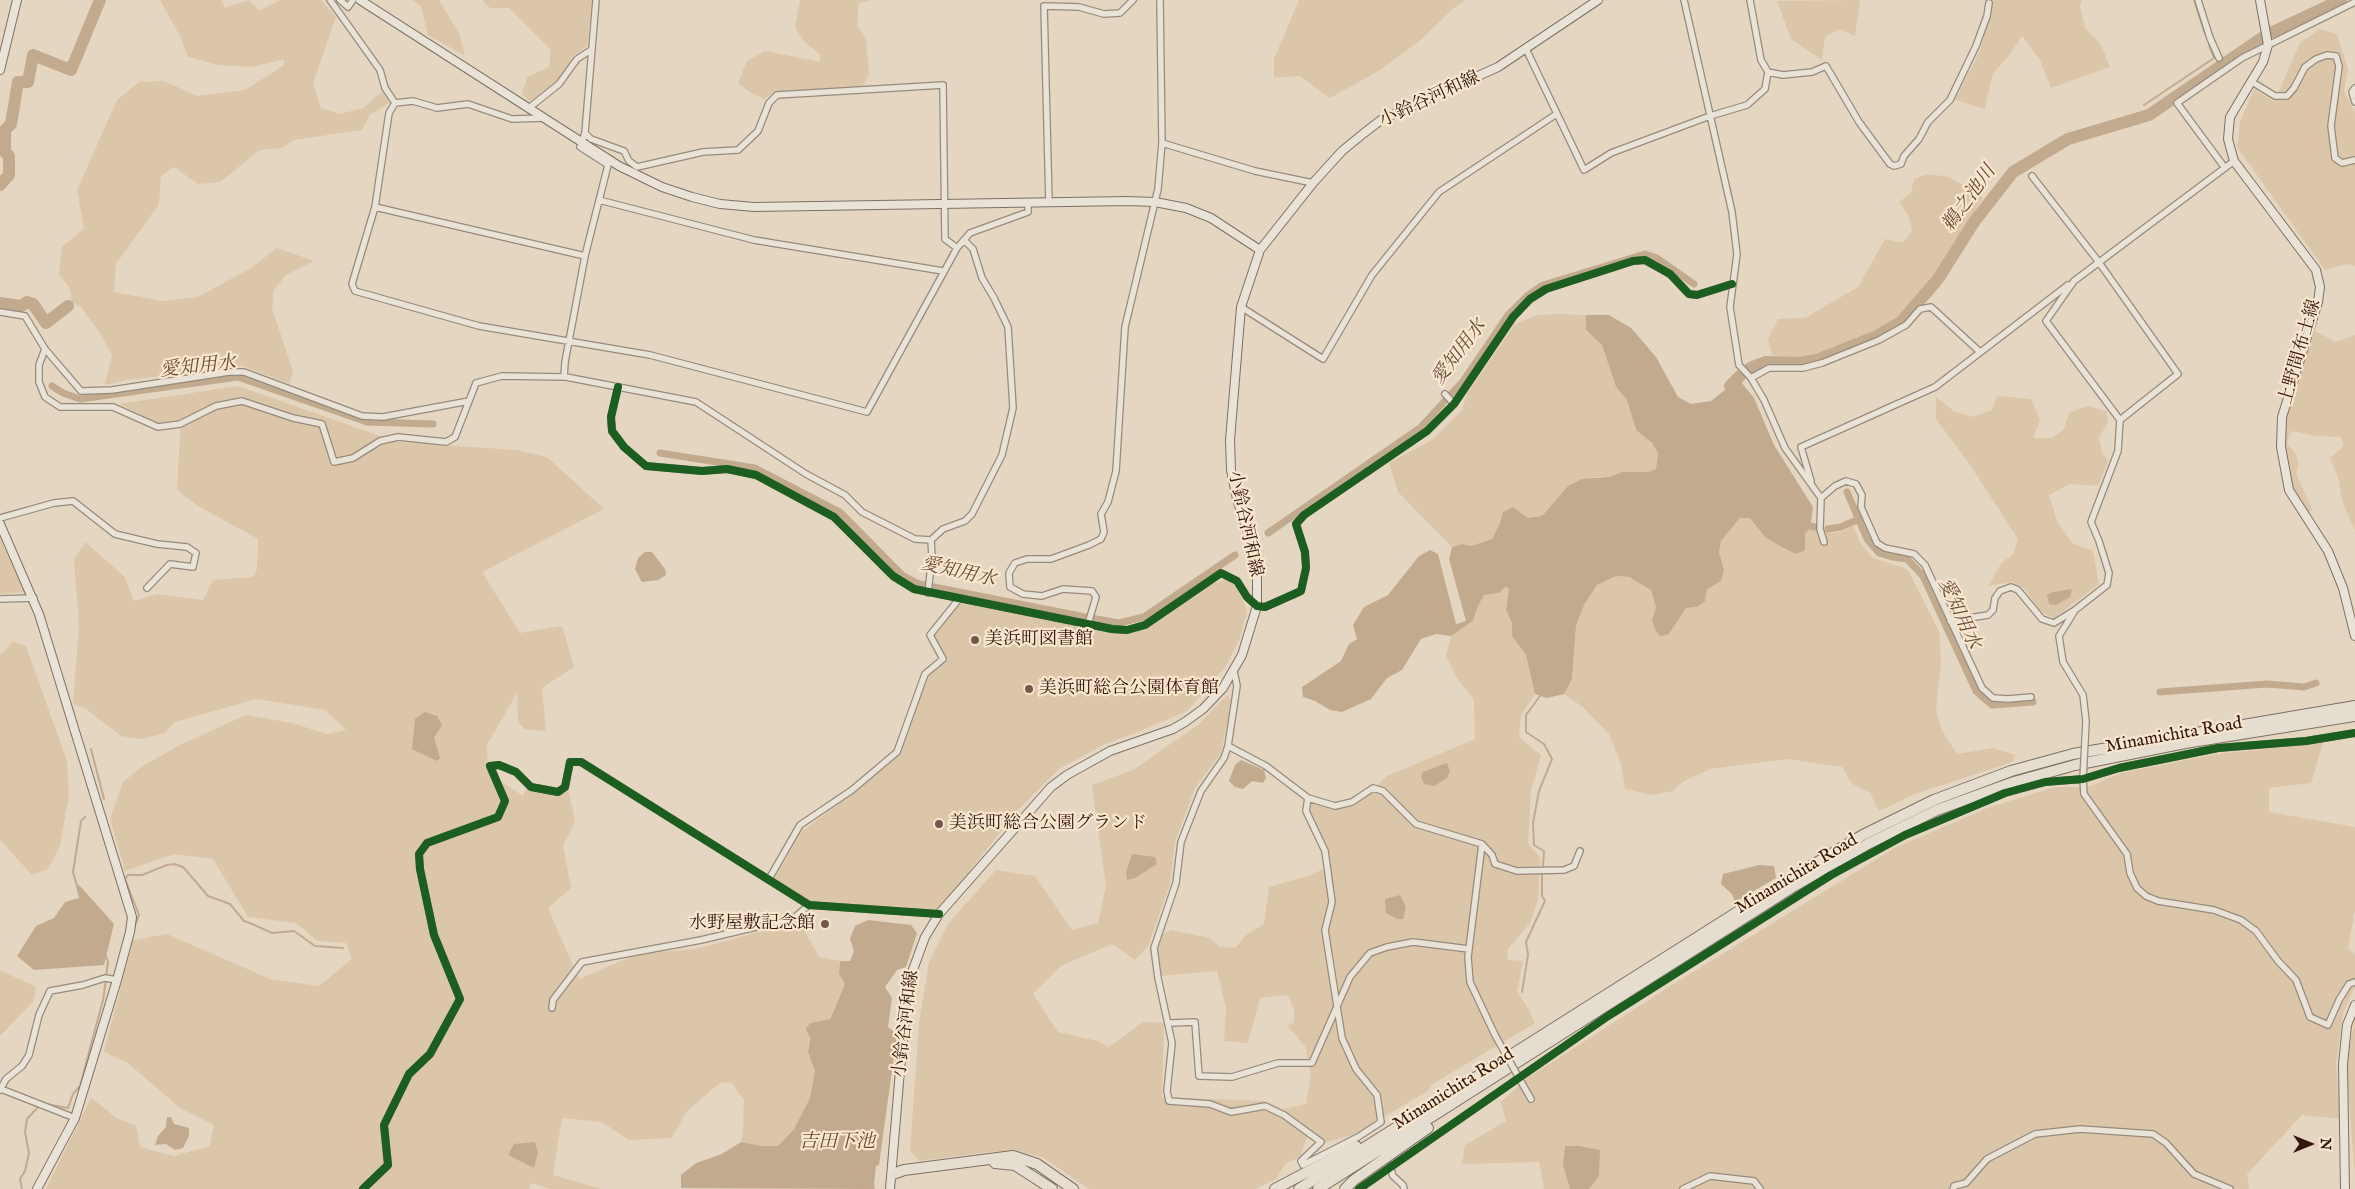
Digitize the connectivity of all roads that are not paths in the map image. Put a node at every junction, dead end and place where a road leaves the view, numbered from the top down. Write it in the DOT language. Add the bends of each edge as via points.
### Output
graph roads {
  1 [pos="17,0"];
  2 [pos="330,0"];
  3 [pos="340,0"];
  4 [pos="352,0"];
  5 [pos="360,0"];
  6 [pos="596,0"];
  7 [pos="1133,0"];
  8 [pos="1160,0"];
  9 [pos="1598,0"];
  10 [pos="1684,0"];
  11 [pos="1750,0"];
  12 [pos="2198,0"];
  13 [pos="2260,0"];
  14 [pos="1989,2"];
  15 [pos="2355,2"];
  16 [pos="2268,45"];
  17 [pos="1526,49"];
  18 [pos="591,50"];
  19 [pos="2220,58"];
  20 [pos="0,70"];
  21 [pos="1768,72"];
  22 [pos="2252,82"];
  23 [pos="2355,88"];
  24 [pos="2355,102"];
  25 [pos="395,103"];
  26 [pos="529,108"];
  27 [pos="1555,115"];
  28 [pos="1710,116"];
  29 [pos="545,118"];
  30 [pos="585,133"];
  31 [pos="582,142"];
  32 [pos="1162,143"];
  33 [pos="2355,160"];
  34 [pos="2234,161"];
  35 [pos="2225,168"];
  36 [pos="2032,176"];
  37 [pos="1313,183"];
  38 [pos="599,200"];
  39 [pos="1155,202"];
  40 [pos="1028,203"];
  41 [pos="1049,203"];
  42 [pos="945,205"];
  43 [pos="375,207"];
  44 [pos="964,240"];
  45 [pos="957,248"];
  46 [pos="1260,250"];
  47 [pos="585,256"];
  48 [pos="2098,262"];
  49 [pos="943,270"];
  50 [pos="2074,281"];
  51 [pos="1732,284"];
  52 [pos="1240,307"];
  53 [pos="0,312"];
  54 [pos="569,341"];
  55 [pos="46,349"];
  56 [pos="1980,352"];
  57 [pos="564,377"];
  58 [pos="1751,378"];
  59 [pos="618,387"];
  60 [pos="1445,394"];
  61 [pos="469,401"];
  62 [pos="1453,402"];
  63 [pos="2120,420"];
  64 [pos="1813,487"];
  65 [pos="1821,498"];
  66 [pos="0,518"];
  67 [pos="0,524"];
  68 [pos="931,540"];
  69 [pos="1824,542"];
  70 [pos="147,588"];
  71 [pos="928,592"];
  72 [pos="34,598"];
  73 [pos="0,599"];
  74 [pos="959,599"];
  75 [pos="1257,606"];
  76 [pos="2075,610"];
  77 [pos="1950,621"];
  78 [pos="1088,624"];
  79 [pos="2355,636"];
  80 [pos="1234,671"];
  81 [pos="2031,697"];
  82 [pos="2355,706"];
  83 [pos="2355,716"];
  84 [pos="2355,733"];
  85 [pos="1228,746"];
  86 [pos="2083,779"];
  87 [pos="1308,798"];
  88 [pos="1482,844"];
  89 [pos="1580,851"];
  90 [pos="769,879"];
  91 [pos="809,905"];
  92 [pos="939,914"];
  93 [pos="1469,949"];
  94 [pos="117,980"];
  95 [pos="2355,982"];
  96 [pos="2355,1005"];
  97 [pos="1338,1007"];
  98 [pos="552,1008"];
  99 [pos="1170,1023"];
  100 [pos="1519,1049"];
  101 [pos="1519,1078"];
  102 [pos="1481,1086"];
  103 [pos="1,1090"];
  104 [pos="1531,1099"];
  105 [pos="75,1118"];
  106 [pos="1390,1166"];
  107 [pos="893,1174"];
  108 [pos="37,1189"];
  109 [pos="363,1189"];
  110 [pos="890,1189"];
  111 [pos="1052,1189"];
  112 [pos="1073,1189"];
  113 [pos="1275,1189"];
  114 [pos="1299,1189"];
  115 [pos="1318,1189"];
  116 [pos="1345,1189"];
  117 [pos="1359,1189"];
  118 [pos="1404,1189"];
  119 [pos="1683,1189"];
  120 [pos="1760,1189"];
  121 [pos="1953,1189"];
  122 [pos="2230,1189"];
  123 [pos="2345,1189"];
  1 -- 20 [label="main road"];
  2 -- 25 [label="street" via="380,70 385,88"];
  3 -- 4 [label="street" via="348,7"];
  5 -- 26 [label="main road"];
  6 -- 18 [label="street"];
  7 -- 41 [label="street" via="1120,13 1044,6"];
  8 -- 32 [label="street"];
  9 -- 17 [label="main road, 小鈴谷河和線"];
  10 -- 28 [label="street"];
  11 -- 21 [label="street" via="1760,60"];
  12 -- 19 [label="street"];
  13 -- 16 [label="main road"];
  14 -- 21 [label="street" via="1976,46 1950,100 1928,122 1899,166 1890,164 1849,107 1826,66 1812,72 1783,75"];
  15 -- 16 [label="street"];
  16 -- 22 [label="main road, 上野間布土線"];
  16 -- 35 [label="street" via="2242,58 2177,104"];
  17 -- 27 [label="street"];
  17 -- 37 [label="main road, 小鈴谷河和線" via="1462,85 1381,120 1342,151"];
  18 -- 26 [label="street" via="577,59 559,84"];
  18 -- 30 [label="street"];
  21 -- 28 [label="street" via="1765,89 1747,105"];
  22 -- 33 [label="street" via="2275,96 2287,96 2305,67 2327,55 2336,56 2339,66 2331,126 2336,158 2342,163"];
  22 -- 34 [label="main road, 上野間布土線" via="2228,125"];
  23 -- 24 [label="street" via="2352,92"];
  25 -- 29 [label="street" via="413,101 437,108 468,104 512,119"];
  25 -- 43 [label="street" via="389,113"];
  26 -- 29 [label="main road"];
  27 -- 28 [label="street" via="1584,170 1611,153"];
  27 -- 52 [label="street" via="1440,192 1372,275 1323,359"];
  28 -- 51 [label="street" via="1732,212 1737,254"];
  29 -- 31 [label="main road"];
  30 -- 31 [label="street"];
  30 -- 42 [label="street" via="591,139 624,151 637,167 703,152 738,150 758,131 769,103 778,95 943,85"];
  31 -- 38 [label="street" via="580,147 608,165"];
  31 -- 42 [label="main road" via="662,187 720,204 810,208"];
  32 -- 37 [label="street" via="1254,171"];
  32 -- 39 [label="street"];
  34 -- 35 [label="street"];
  34 -- 79 [label="main road, 上野間布土線" via="2316,270 2320,287 2318,302 2282,417 2281,447 2289,490 2328,551 2343,588"];
  35 -- 48 [label="street"];
  36 -- 48 [label="street"];
  37 -- 46 [label="main road, 小鈴谷河和線"];
  38 -- 47 [label="street"];
  38 -- 49 [label="street" via="754,240"];
  39 -- 41 [label="main road"];
  39 -- 46 [label="main road" via="1186,208 1211,218"];
  39 -- 78 [label="street" via="1126,327 1116,472 1108,502 1101,514 1104,532 1089,546 1051,559 1027,559 1015,563 1009,573 1010,587 1023,594 1042,596 1063,589 1092,590 1096,598"];
  40 -- 41 [label="main road"];
  40 -- 42 [label="main road"];
  40 -- 44 [label="street" via="1028,212 970,233"];
  42 -- 45 [label="street" via="945,239"];
  43 -- 47 [label="street"];
  43 -- 54 [label="street" via="352,284 355,291 479,326"];
  44 -- 45 [label="street"];
  44 -- 68 [label="street" via="974,249 982,278 1008,327 1013,408 1002,454 972,514 966,521 943,529"];
  45 -- 49 [label="street"];
  46 -- 52 [label="main road, 小鈴谷河和線"];
  47 -- 54 [label="street"];
  48 -- 50 [label="street"];
  48 -- 63 [label="street" via="2178,374"];
  49 -- 54 [label="street" via="867,412 650,355"];
  50 -- 56 [label="street"];
  50 -- 63 [label="street" via="2046,321"];
  51 -- 58 [label="street" via="1730,307 1739,365"];
  51 -- 62 [label="street" via="1698,296 1689,294 1656,264 1633,260 1546,289 1512,317"];
  52 -- 75 [label="main road, 小鈴谷河和線" via="1230,458 1237,499 1256,562"];
  53 -- 55 [label="street" via="25,316"];
  54 -- 57 [label="street"];
  55 -- 61 [label="street" via="81,391 112,390 244,372 362,416 384,417"];
  55 -- 61 [label="street" via="39,365 39,382 45,397 60,407 113,407 158,427 180,424 216,406 242,401 322,424 334,462 353,458 380,441 398,437 446,442 455,436"];
  56 -- 58 [label="street" via="1931,307 1920,308 1906,325 1879,340 1830,360 1802,368 1769,368"];
  56 -- 64 [label="street" via="1935,387 1801,447"];
  57 -- 59 [label="street"];
  57 -- 61 [label="street" via="517,375 494,378 476,383"];
  58 -- 64 [label="street" via="1785,448"];
  59 -- 68 [label="street" via="696,402 806,474 845,495 862,512 915,539"];
  59 -- 71 [label="street" via="610,417 612,431 624,447 646,466 756,474 829,513 893,576 914,589"];
  60 -- 62 [label="street"];
  62 -- 75 [label="street" via="1427,431 1304,515 1296,524 1305,552 1306,568 1301,591 1265,607"];
  63 -- 76 [label="street" via="2118,451 2091,522 2108,573 2108,585"];
  64 -- 65 [label="street"];
  65 -- 69 [label="street" via="1820,529"];
  65 -- 77 [label="street" via="1846,481 1856,484 1862,495 1861,507 1877,543 1885,548 1914,554 1925,565"];
  66 -- 70 [label="street" via="73,501 116,534 187,547 196,553 193,567 170,564"];
  67 -- 72 [label="main road"];
  68 -- 71 [label="street" via="933,549"];
  71 -- 74 [label="street"];
  72 -- 73 [label="street"];
  72 -- 94 [label="main road" via="132,917"];
  74 -- 78 [label="street"];
  74 -- 90 [label="street" via="930,635 944,659 925,674 897,752 852,790 800,826"];
  75 -- 78 [label="street" via="1237,581 1222,573 1145,625 1120,630"];
  75 -- 80 [label="main road, 小鈴谷河和線" via="1250,634"];
  76 -- 77 [label="street" via="2054,623 2042,619 2018,590 2008,588 1997,594 1988,615"];
  76 -- 86 [label="street, bridge" via="2059,636 2063,662 2083,695 2086,721"];
  77 -- 81 [label="street" via="1982,688 1993,698"];
  80 -- 85 [label="street" via="1238,686"];
  80 -- 92 [label="main road, 小鈴谷河和線" via="1223,688 1186,722 1110,751 1051,787"];
  82 -- 100 [label="highway, Minamichita Road" via="2073,754 2011,771 1934,800 1863,835 1796,875"];
  83 -- 102 [label="highway, Minamichita Road" via="2185,743 2075,765 2014,782 1937,810 1868,844 1791,888"];
  84 -- 86 [label="street" via="2306,741 2218,748 2119,768"];
  85 -- 87 [label="street" via="1266,766"];
  85 -- 99 [label="street" via="1224,758 1201,790 1181,842 1176,883 1154,948"];
  86 -- 95 [label="street" via="2084,794 2127,854 2130,873 2137,888 2146,896 2158,902 2214,910 2242,920 2256,931 2296,980 2310,1017 2328,1025 2349,984"];
  86 -- 101 [label="street" via="2045,782 2005,793 1905,835 1831,875 1608,1016"];
  87 -- 88 [label="street" via="1335,806 1352,802 1373,788 1383,791 1416,824"];
  87 -- 97 [label="street" via="1306,811 1325,851 1332,902 1325,930"];
  88 -- 89 [label="street" via="1495,864 1517,871 1564,870 1574,866"];
  88 -- 93 [label="street"];
  90 -- 91 [label="street"];
  90 -- 109 [label="street" via="580,762 570,762 565,787 558,792 531,787 516,772 499,765 490,766 505,801 498,817 427,843 419,854 434,935 460,999 430,1054 409,1074 384,1125 388,1165"];
  91 -- 92 [label="street"];
  91 -- 98 [label="street" via="794,918 702,940 582,962 553,1000"];
  92 -- 107 [label="main road, 小鈴谷河和線" via="924,937 911,975 903,1034"];
  93 -- 97 [label="street" via="1413,942 1370,953 1350,977"];
  93 -- 101 [label="street, bridge" via="1470,982 1494,1035"];
  94 -- 103 [label="street" via="105,978 50,991 39,1015 29,1055 22,1066 6,1079"];
  94 -- 105 [label="main road"];
  96 -- 123 [label="main road" via="2347,1025 2343,1064"];
  97 -- 99 [label="street" via="1312,1063 1278,1063 1232,1077 1199,1076 1194,1022"];
  97 -- 99 [label="street" via="1342,1038 1356,1069 1376,1096 1381,1122 1303,1165 1301,1161 1321,1142 1284,1115 1265,1106 1231,1112 1210,1104 1169,1101"];
  100 -- 113 [label="highway" via="1508,1050 1361,1143"];
  100 -- 114 [label="highway, Minamichita Road"];
  101 -- 104 [label="street"];
  101 -- 106 [label="street"];
  102 -- 115 [label="highway, Minamichita Road"];
  102 -- 116 [label="highway" via="1479,1092"];
  103 -- 105 [label="street"];
  105 -- 108 [label="main road"];
  106 -- 117 [label="street"];
  106 -- 118 [label="street" via="1393,1176"];
  107 -- 110 [label="main road, 小鈴谷河和線"];
  107 -- 111 [label="highway" via="905,1176 999,1163 1015,1165"];
  107 -- 112 [label="highway" via="1013,1156 1037,1164"];
  119 -- 120 [label="street" via="1710,1176 1754,1181"];
  121 -- 122 [label="street" via="1966,1183 1987,1159 2034,1134 2080,1129 2153,1134 2166,1143 2194,1174"];
}
